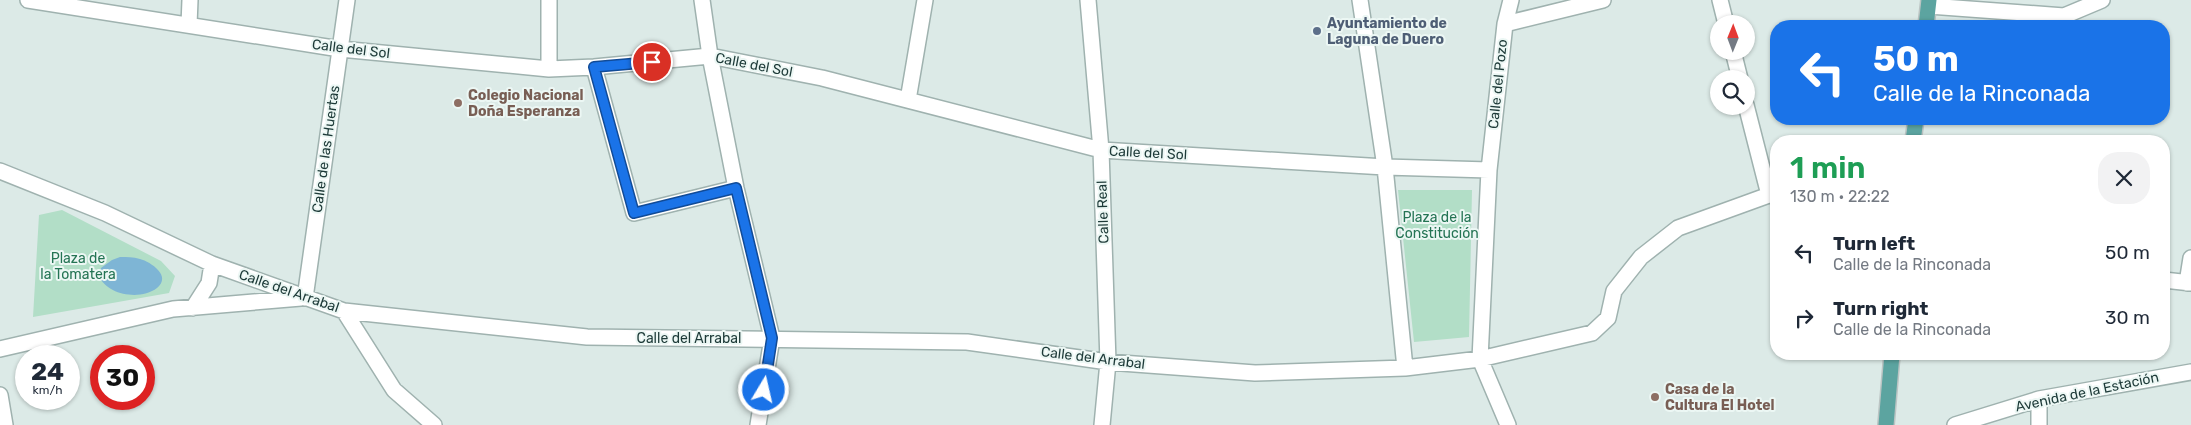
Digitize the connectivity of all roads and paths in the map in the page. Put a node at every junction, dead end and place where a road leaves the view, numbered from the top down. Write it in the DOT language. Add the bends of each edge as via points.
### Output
graph roads {
  1 [pos="28,0"];
  2 [pos="190,0"];
  3 [pos="347,0"];
  4 [pos="549,0"];
  5 [pos="702,0"];
  6 [pos="926,0"];
  7 [pos="1088,0"];
  8 [pos="1360,0"];
  9 [pos="1511,0"];
  10 [pos="1602,0"];
  11 [pos="1720,0"];
  12 [pos="2102,0"];
  13 [pos="1929,3"];
  14 [pos="1724,15"];
  15 [pos="1927,20"];
  16 [pos="1505,24"];
  17 [pos="189,25"];
  18 [pos="340,49"];
  19 [pos="710,56"];
  20 [pos="594,67"];
  21 [pos="549,69"];
  22 [pos="908,100"];
  23 [pos="1749,115"];
  24 [pos="1101,150"];
  25 [pos="1385,167"];
  26 [pos="1488,170"];
  27 [pos="0,171"];
  28 [pos="1770,185"];
  29 [pos="736,188"];
  30 [pos="1770,196"];
  31 [pos="2191,258"];
  32 [pos="212,264"];
  33 [pos="2170,281"];
  34 [pos="2189,283"];
  35 [pos="305,298"];
  36 [pos="193,308"];
  37 [pos="344,311"];
  38 [pos="772,338"];
  39 [pos="0,349"];
  40 [pos="1480,359"];
  41 [pos="1891,360"];
  42 [pos="1108,362"];
  43 [pos="1405,368"];
  44 [pos="2191,372"];
  45 [pos="0,395"];
  46 [pos="2039,399"];
  47 [pos="5,425"];
  48 [pos="434,425"];
  49 [pos="758,425"];
  50 [pos="1102,425"];
  51 [pos="1508,425"];
  52 [pos="1886,425"];
  53 [pos="1955,425"];
  54 [pos="2039,425"];
  1 -- 17 [label="street, Calle del Sol"];
  2 -- 17 [label="street"];
  3 -- 18 [label="street, Calle de las Huertas"];
  4 -- 21 [label="street"];
  5 -- 19 [label="street"];
  6 -- 22 [label="street"];
  7 -- 24 [label="street, Calle Real"];
  8 -- 25 [label="street"];
  9 -- 16 [label="street, Calle del Pozo"];
  10 -- 16 [label="street"];
  11 -- 14 [label="street"];
  12 -- 13 [label="street" via="2064,16"];
  13 -- 15 [label="main road"];
  16 -- 26 [label="street, Calle del Pozo"];
  17 -- 18 [label="street, Calle del Sol"];
  18 -- 21 [label="street, Calle del Sol"];
  18 -- 35 [label="street, Calle de las Huertas"];
  19 -- 20 [label="street, Calle del Sol"];
  19 -- 22 [label="street, Calle del Sol" via="822,78"];
  19 -- 29 [label="street"];
  20 -- 21 [label="street, Calle del Sol"];
  20 -- 29 [label="street" via="634,213"];
  22 -- 24 [label="street, Calle del Sol"];
  23 -- 28 [label="street"];
  24 -- 25 [label="street, Calle del Sol"];
  24 -- 42 [label="street, Calle Real"];
  25 -- 26 [label="street"];
  25 -- 43 [label="street"];
  26 -- 40 [label="street"];
  27 -- 32 [label="street, Calle del Arrabal" via="106,213"];
  29 -- 38 [label="street"];
  30 -- 40 [label="street" via="1678,228 1640,256 1614,290 1608,318 1592,333"];
  31 -- 34 [label="street"];
  32 -- 35 [label="street, Calle del Arrabal"];
  32 -- 36 [label="street" via="209,283"];
  33 -- 34 [label="street"];
  35 -- 36 [label="street"];
  35 -- 37 [label="street, Calle del Arrabal"];
  36 -- 39 [label="street" via="173,309"];
  37 -- 38 [label="street, Calle del Arrabal" via="587,337"];
  37 -- 48 [label="street" via="394,390"];
  38 -- 42 [label="street, Calle del Arrabal" via="967,342"];
  38 -- 49 [label="street"];
  40 -- 43 [label="street"];
  40 -- 51 [label="street"];
  41 -- 52 [label="main road"];
  42 -- 43 [label="street, Calle del Arrabal" via="1255,374"];
  42 -- 50 [label="street, Calle Real"];
  44 -- 46 [label="street, Avenida de la Estación"];
  45 -- 47 [label="street"];
  46 -- 53 [label="street, Avenida de la Estación"];
  46 -- 54 [label="street"];
}
